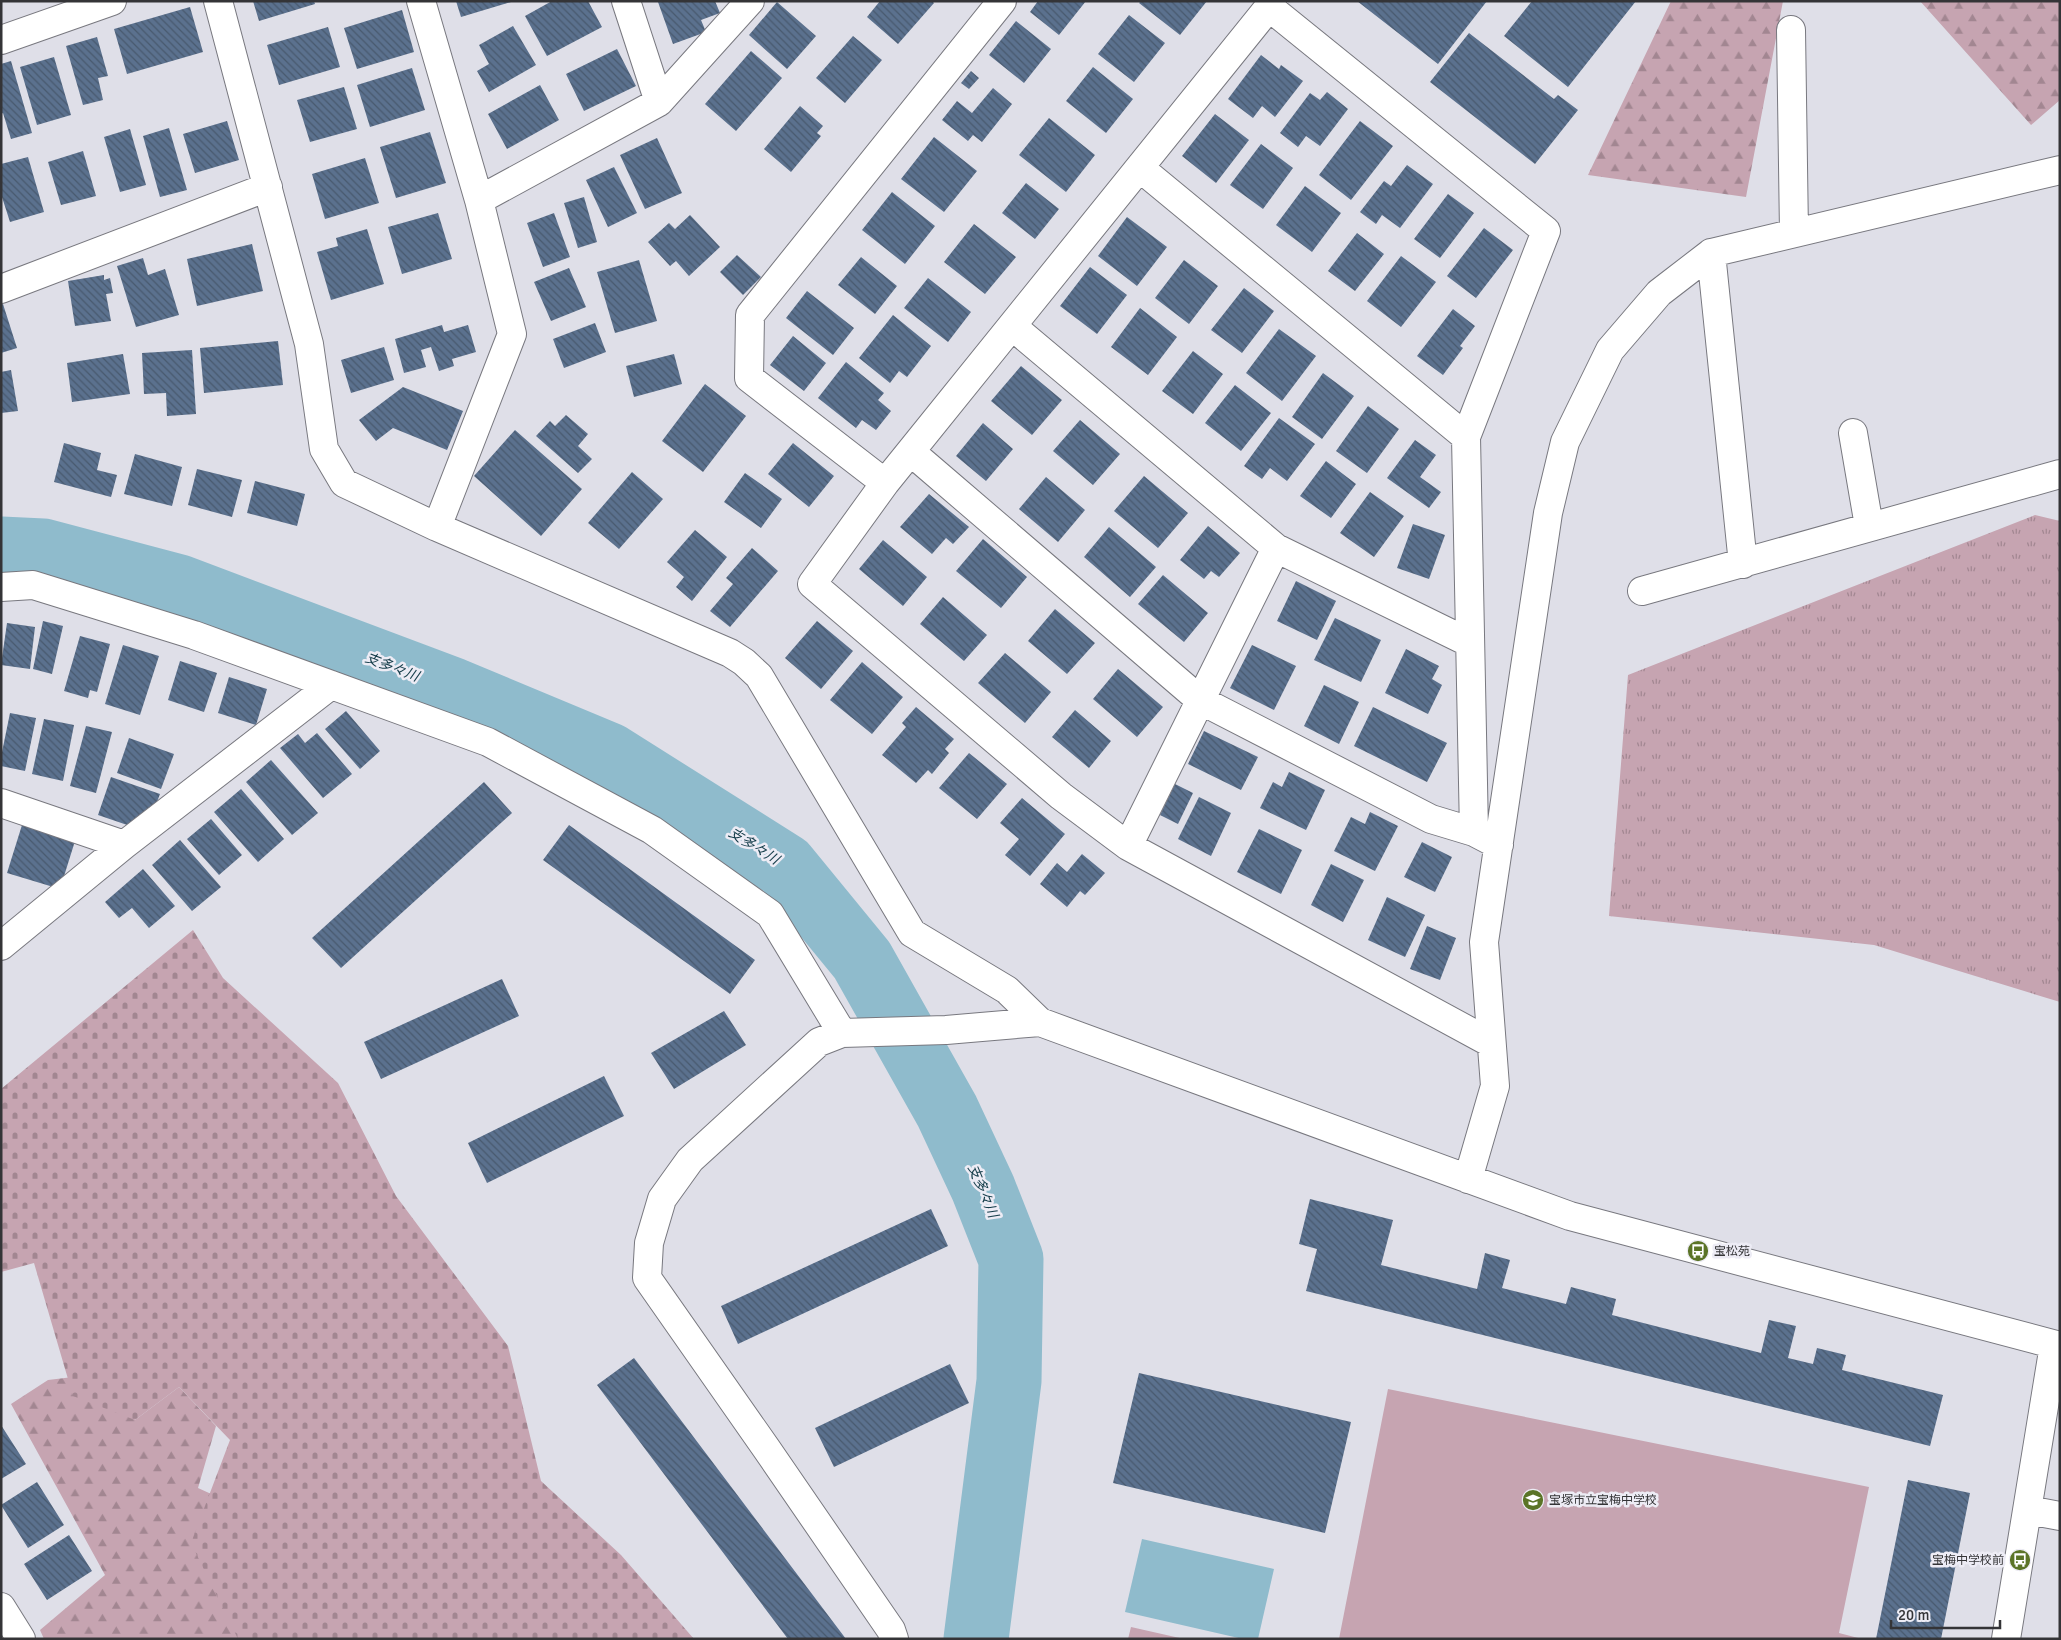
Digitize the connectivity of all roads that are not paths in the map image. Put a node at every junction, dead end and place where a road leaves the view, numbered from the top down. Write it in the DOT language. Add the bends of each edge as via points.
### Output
graph roads {
  1 [pos="112,1"];
  2 [pos="218,1"];
  3 [pos="421,1"];
  4 [pos="626,1"];
  5 [pos="750,1"];
  6 [pos="1002,1"];
  7 [pos="1271,4"];
  8 [pos="1791,30"];
  9 [pos="1,40"];
  10 [pos="659,102"];
  11 [pos="1140,168"];
  12 [pos="2060,170"];
  13 [pos="268,188"];
  14 [pos="479,200"];
  15 [pos="1794,233"];
  16 [pos="1711,253"];
  17 [pos="1,289"];
  18 [pos="1012,326"];
  19 [pos="1853,433"];
  20 [pos="1466,438"];
  21 [pos="911,452"];
  22 [pos="2060,474"];
  23 [pos="885,483"];
  24 [pos="1869,526"];
  25 [pos="437,527"];
  26 [pos="1276,548"];
  27 [pos="1743,564"];
  28 [pos="1,587"];
  29 [pos="1642,591"];
  30 [pos="1470,643"];
  31 [pos="331,685"];
  32 [pos="1200,700"];
  33 [pos="1,803"];
  34 [pos="1474,832"];
  35 [pos="124,845"];
  36 [pos="1499,845"];
  37 [pos="1128,846"];
  38 [pos="1,946"];
  39 [pos="1040,1022"];
  40 [pos="855,1033"];
  41 [pos="1491,1043"];
  42 [pos="1468,1179"];
  43 [pos="2057,1345"];
  44 [pos="2028,1510"];
  45 [pos="2060,1516"];
  46 [pos="1,1607"];
  47 [pos="21,1639"];
  48 [pos="894,1639"];
  49 [pos="2006,1639"];
  1 -- 9 [label="street"];
  2 -- 13 [label="street"];
  3 -- 14 [label="street"];
  4 -- 10 [label="street"];
  5 -- 10 [label="street"];
  6 -- 23 [label="street" via="750,315 749,378"];
  7 -- 11 [label="street"];
  7 -- 20 [label="street" via="1546,231"];
  8 -- 15 [label="street"];
  10 -- 14 [label="street"];
  11 -- 18 [label="street"];
  11 -- 20 [label="street"];
  12 -- 15 [label="street"];
  13 -- 17 [label="street"];
  13 -- 25 [label="street" via="309,344 324,449 344,484"];
  14 -- 25 [label="street" via="512,334"];
  15 -- 16 [label="street"];
  16 -- 27 [label="street"];
  16 -- 36 [label="street" via="1660,293 1610,350 1565,442 1548,513"];
  18 -- 21 [label="street"];
  18 -- 26 [label="street"];
  19 -- 24 [label="street"];
  20 -- 30 [label="street"];
  21 -- 23 [label="street"];
  21 -- 32 [label="street"];
  22 -- 24 [label="street"];
  23 -- 37 [label="street" via="812,584 1061,796"];
  24 -- 27 [label="street"];
  25 -- 39 [label="street" via="744,662 760,676 912,933 1007,990"];
  26 -- 30 [label="street"];
  26 -- 32 [label="street"];
  27 -- 29 [label="street"];
  28 -- 31 [label="street" via="33,586 194,635"];
  30 -- 34 [label="street"];
  31 -- 35 [label="street"];
  31 -- 40 [label="street" via="488,742 652,830 770,914"];
  32 -- 34 [label="street" via="1431,819"];
  32 -- 37 [label="street"];
  33 -- 35 [label="street"];
  34 -- 36 [label="street"];
  35 -- 38 [label="street"];
  36 -- 41 [label="street" via="1484,942"];
  37 -- 41 [label="street"];
  39 -- 40 [label="street"];
  39 -- 42 [label="street"];
  40 -- 48 [label="street" via="818,1042 690,1160 662,1199 648,1243 647,1278"];
  41 -- 42 [label="street" via="1494,1086"];
  42 -- 43 [label="street" via="1570,1216"];
  43 -- 44 [label="street"];
  44 -- 45 [label="street"];
  44 -- 49 [label="street"];
  46 -- 47 [label="street"];
}
